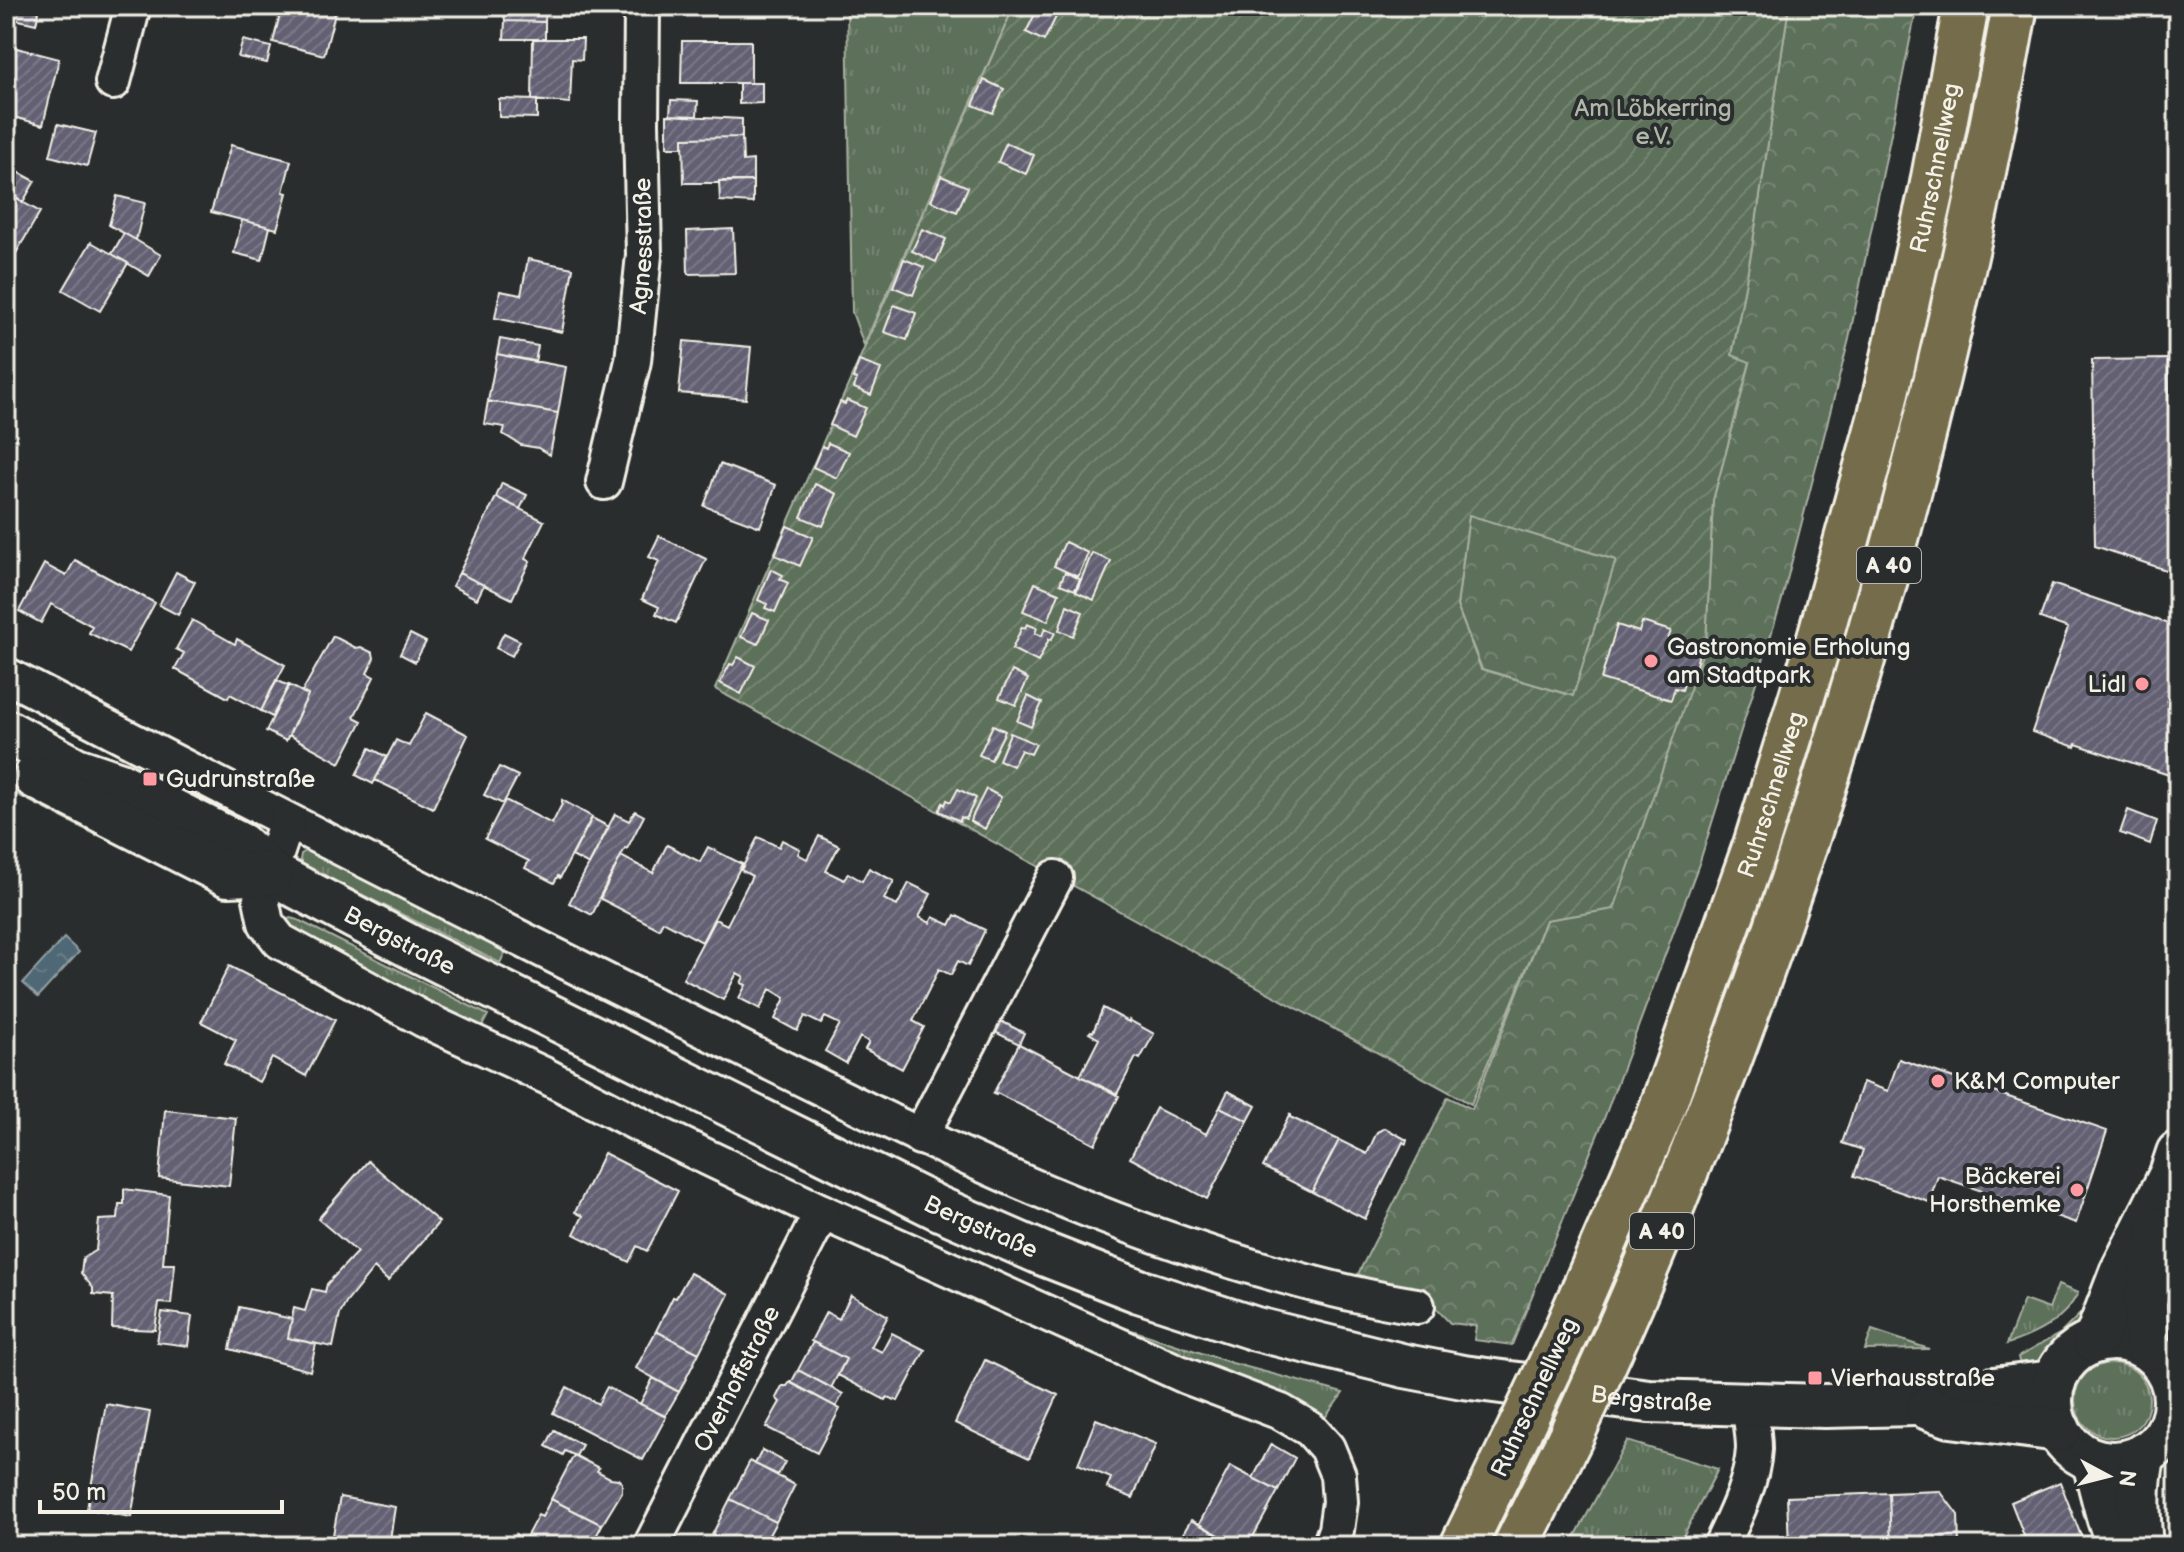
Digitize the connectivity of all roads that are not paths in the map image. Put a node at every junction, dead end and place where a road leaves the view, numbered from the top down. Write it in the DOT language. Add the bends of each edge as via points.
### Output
graph roads {
  1 [pos="133,6"];
  2 [pos="642,6"];
  3 [pos="1966,6"];
  4 [pos="2015,6"];
  5 [pos="113,82"];
  6 [pos="604,482"];
  7 [pos="6,675"];
  8 [pos="6,731"];
  9 [pos="6,761"];
  10 [pos="287,821"];
  11 [pos="271,873"];
  12 [pos="1055,878"];
  13 [pos="920,1137"];
  14 [pos="2174,1164"];
  15 [pos="822,1212"];
  16 [pos="1417,1306"];
  17 [pos="2095,1341"];
  18 [pos="2163,1362"];
  19 [pos="2054,1382"];
  20 [pos="1749,1404"];
  21 [pos="1916,1404"];
  22 [pos="2059,1430"];
  23 [pos="2164,1435"];
  24 [pos="2093,1460"];
  25 [pos="651,1546"];
  26 [pos="1330,1546"];
  27 [pos="1463,1546"];
  28 [pos="1516,1546"];
  29 [pos="1721,1546"];
  30 [pos="2120,1546"];
  31 [pos="2141,1546"];
  1 -- 5 [label="street"];
  2 -- 6 [label="street, Agnesstraße" via="644,255 633,361"];
  3 -- 27 [label="highway, Ruhrschnellweg / A 40, bridge" via="1931,194 1880,419 1756,845 1659,1117 1560,1345"];
  4 -- 28 [label="highway, Ruhrschnellweg / A 40, bridge" via="1973,223 1914,475 1795,875 1669,1214"];
  7 -- 10 [label="street"];
  8 -- 11 [label="street, Bergstraße" via="241,845"];
  9 -- 11 [label="street" via="228,875"];
  10 -- 11 [label="street"];
  10 -- 13 [label="street"];
  11 -- 15 [label="street" via="261,899 266,923 280,941 423,1019"];
  11 -- 20 [label="street, Bergstraße" via="938,1208 1139,1291 1256,1329 1463,1377 1649,1401"];
  12 -- 13 [label="street"];
  13 -- 16 [label="street" via="1162,1239 1335,1290"];
  14 -- 17 [label="street"];
  14 -- 18 [label="street" via="2145,1303"];
  15 -- 25 [label="street, Overhoffstraße"];
  15 -- 26 [label="street" via="1310,1429 1327,1448 1338,1475 1340,1502"];
  17 -- 18 [label="street" via="2117,1339"];
  17 -- 19 [label="street" via="2065,1361"];
  18 -- 23 [label="street" via="2175,1406"];
  19 -- 21 [label="street, Bergstraße" via="1951,1394"];
  19 -- 22 [label="street" via="2051,1403"];
  20 -- 21 [label="street, Bergstraße"];
  20 -- 29 [label="street" via="1754,1450 1750,1474"];
  21 -- 22 [label="street, Bergstraße" via="1951,1416"];
  22 -- 24 [label="street"];
  23 -- 24 [label="street" via="2120,1462"];
  23 -- 31 [label="street" via="2139,1476"];
  24 -- 30 [label="street"];
}
